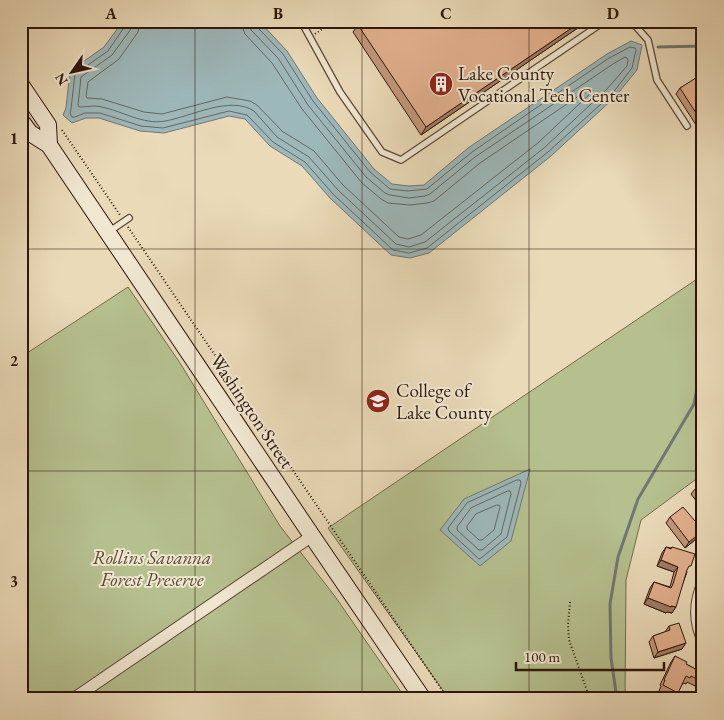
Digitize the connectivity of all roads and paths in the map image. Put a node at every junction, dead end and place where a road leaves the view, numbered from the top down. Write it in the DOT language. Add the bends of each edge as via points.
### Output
graph roads {
  1 [pos="334,21"];
  2 [pos="605,21"];
  3 [pos="632,21"];
  4 [pos="304,22"];
  5 [pos="310,37"];
  6 [pos="21,85"];
  7 [pos="21,121"];
  8 [pos="59,126"];
  9 [pos="687,126"];
  10 [pos="49,145"];
  11 [pos="126,219"];
  12 [pos="108,232"];
  13 [pos="312,536"];
  14 [pos="703,583"];
  15 [pos="570,602"];
  16 [pos="703,640"];
  17 [pos="73,699"];
  18 [pos="423,699"];
  19 [pos="448,699"];
  20 [pos="590,699"];
  1 -- 5 [label="path"];
  2 -- 5 [label="lane" via="401,160 382,152 340,92"];
  3 -- 9 [label="lane" via="648,40 657,80"];
  4 -- 5 [label="lane"];
  6 -- 10 [label="main road, Washington Street" via="48,125"];
  7 -- 10 [label="main road, Washington Street" via="30,133"];
  8 -- 11 [label="path"];
  10 -- 12 [label="main road, Washington Street"];
  11 -- 12 [label="lane"];
  11 -- 19 [label="path"];
  12 -- 13 [label="main road, Washington Street"];
  13 -- 17 [label="street"];
  13 -- 18 [label="main road, Washington Street"];
  14 -- 16 [label="street" via="696,614"];
  15 -- 20 [label="path" via="569,640"];
}
